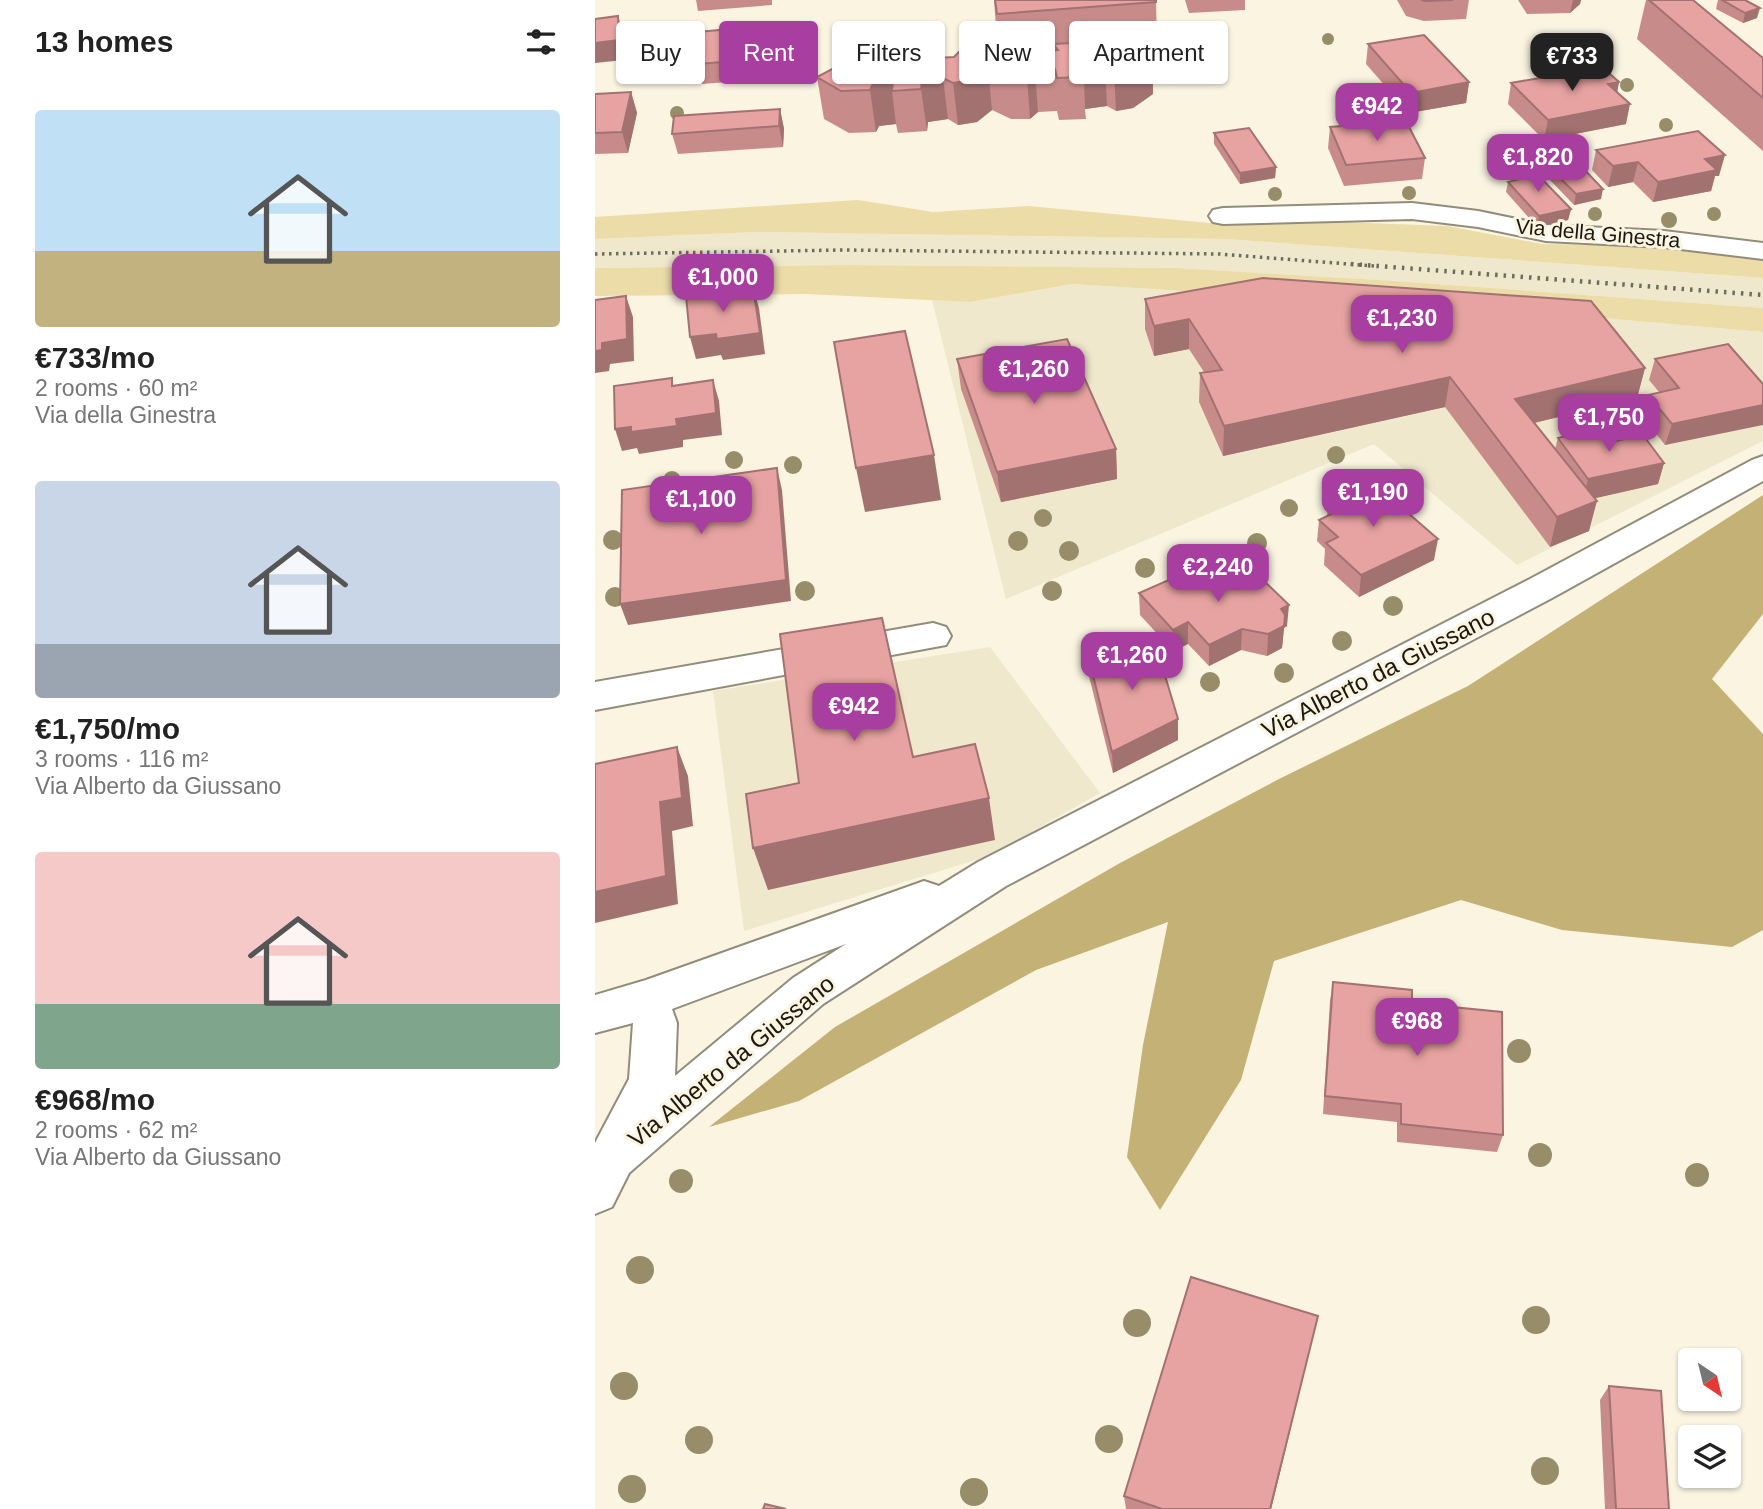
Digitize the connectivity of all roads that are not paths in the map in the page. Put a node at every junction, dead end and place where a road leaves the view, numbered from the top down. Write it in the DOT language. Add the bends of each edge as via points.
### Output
graph roads {
  1 [pos="1223,216"];
  2 [pos="1763,251"];
  3 [pos="1763,467"];
  4 [pos="933,636"];
  5 [pos="595,696"];
  6 [pos="992,874"];
  7 [pos="646,999"];
  8 [pos="595,1014"];
  9 [pos="604,1175"];
  1 -- 2 [label="street, Via della Ginestra" via="1412,211 1546,233 1664,239"];
  3 -- 6 [label="street, Via Alberto da Giussano" via="1541,589"];
  4 -- 5 [label="street"];
  6 -- 7 [label="street, Via Alberto da Giussano"];
  6 -- 9 [label="street, Via Alberto da Giussano" via="808,991"];
  7 -- 8 [label="street, Via Alberto da Giussano"];
  7 -- 9 [label="street" via="655,1023 652,1081"];
}
